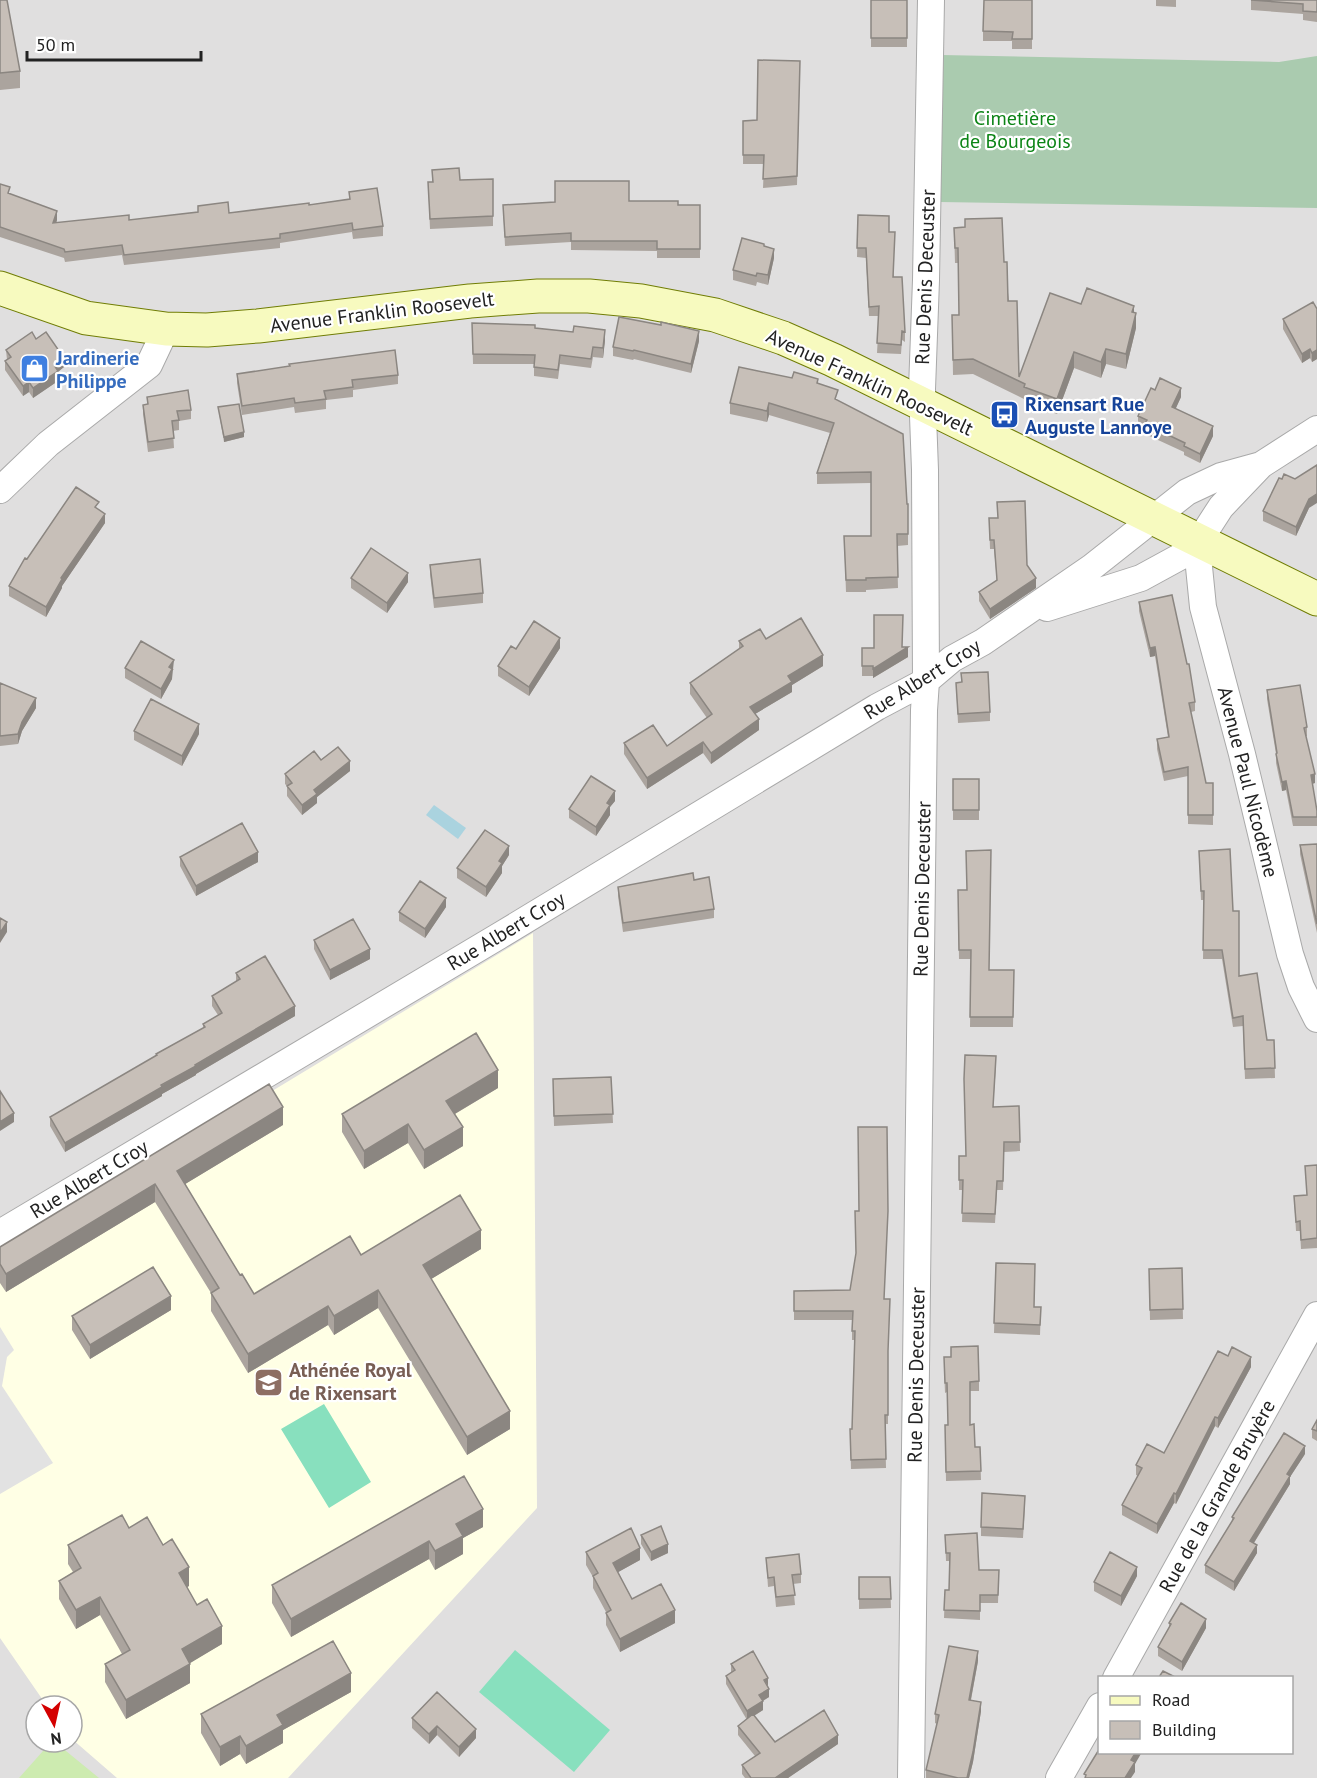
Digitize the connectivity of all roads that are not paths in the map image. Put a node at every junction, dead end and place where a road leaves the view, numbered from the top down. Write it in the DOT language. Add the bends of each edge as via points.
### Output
graph roads {
  1 [pos="931,0"];
  2 [pos="0,288"];
  3 [pos="166,329"];
  4 [pos="923,404"];
  5 [pos="1317,429"];
  6 [pos="1261,465"];
  7 [pos="0,490"];
  8 [pos="1152,519"];
  9 [pos="1199,541"];
  10 [pos="1317,599"];
  11 [pos="1009,623"];
  12 [pos="926,681"];
  13 [pos="1317,1018"];
  14 [pos="0,1233"];
  15 [pos="1317,1315"];
  16 [pos="1117,1676"];
  17 [pos="1098,1710"];
  18 [pos="911,1778"];
  19 [pos="1059,1778"];
  1 -- 4 [label="street, Rue Denis Deceuster"];
  2 -- 3 [label="main road, Avenue Franklin Roosevelt" via="86,318"];
  3 -- 4 [label="main road, Avenue Franklin Roosevelt" via="258,326 482,300 589,296 715,315 783,338"];
  3 -- 7 [label="street" via="149,365 48,444"];
  4 -- 8 [label="main road, Avenue Franklin Roosevelt"];
  4 -- 12 [label="street, Rue Denis Deceuster"];
  5 -- 6 [label="street"];
  6 -- 8 [label="street, Rue Albert Croy" via="1221,476 1187,492"];
  6 -- 9 [label="street" via="1221,507"];
  8 -- 9 [label="main road, Avenue Franklin Roosevelt"];
  8 -- 11 [label="street, Rue Albert Croy" via="1092,567"];
  9 -- 10 [label="main road, Avenue Franklin Roosevelt"];
  9 -- 11 [label="street, Rue Albert Croy" via="1185,554 1141,578"];
  9 -- 13 [label="street, Avenue Paul Nicodème" via="1203,606 1290,954"];
  11 -- 12 [label="street, Rue Albert Croy" via="952,659"];
  12 -- 14 [label="street, Rue Albert Croy"];
  12 -- 18 [label="street, Rue Denis Deceuster"];
  15 -- 16 [label="street, Rue de la Grande Bruyère"];
  17 -- 19 [label="street"];
}
